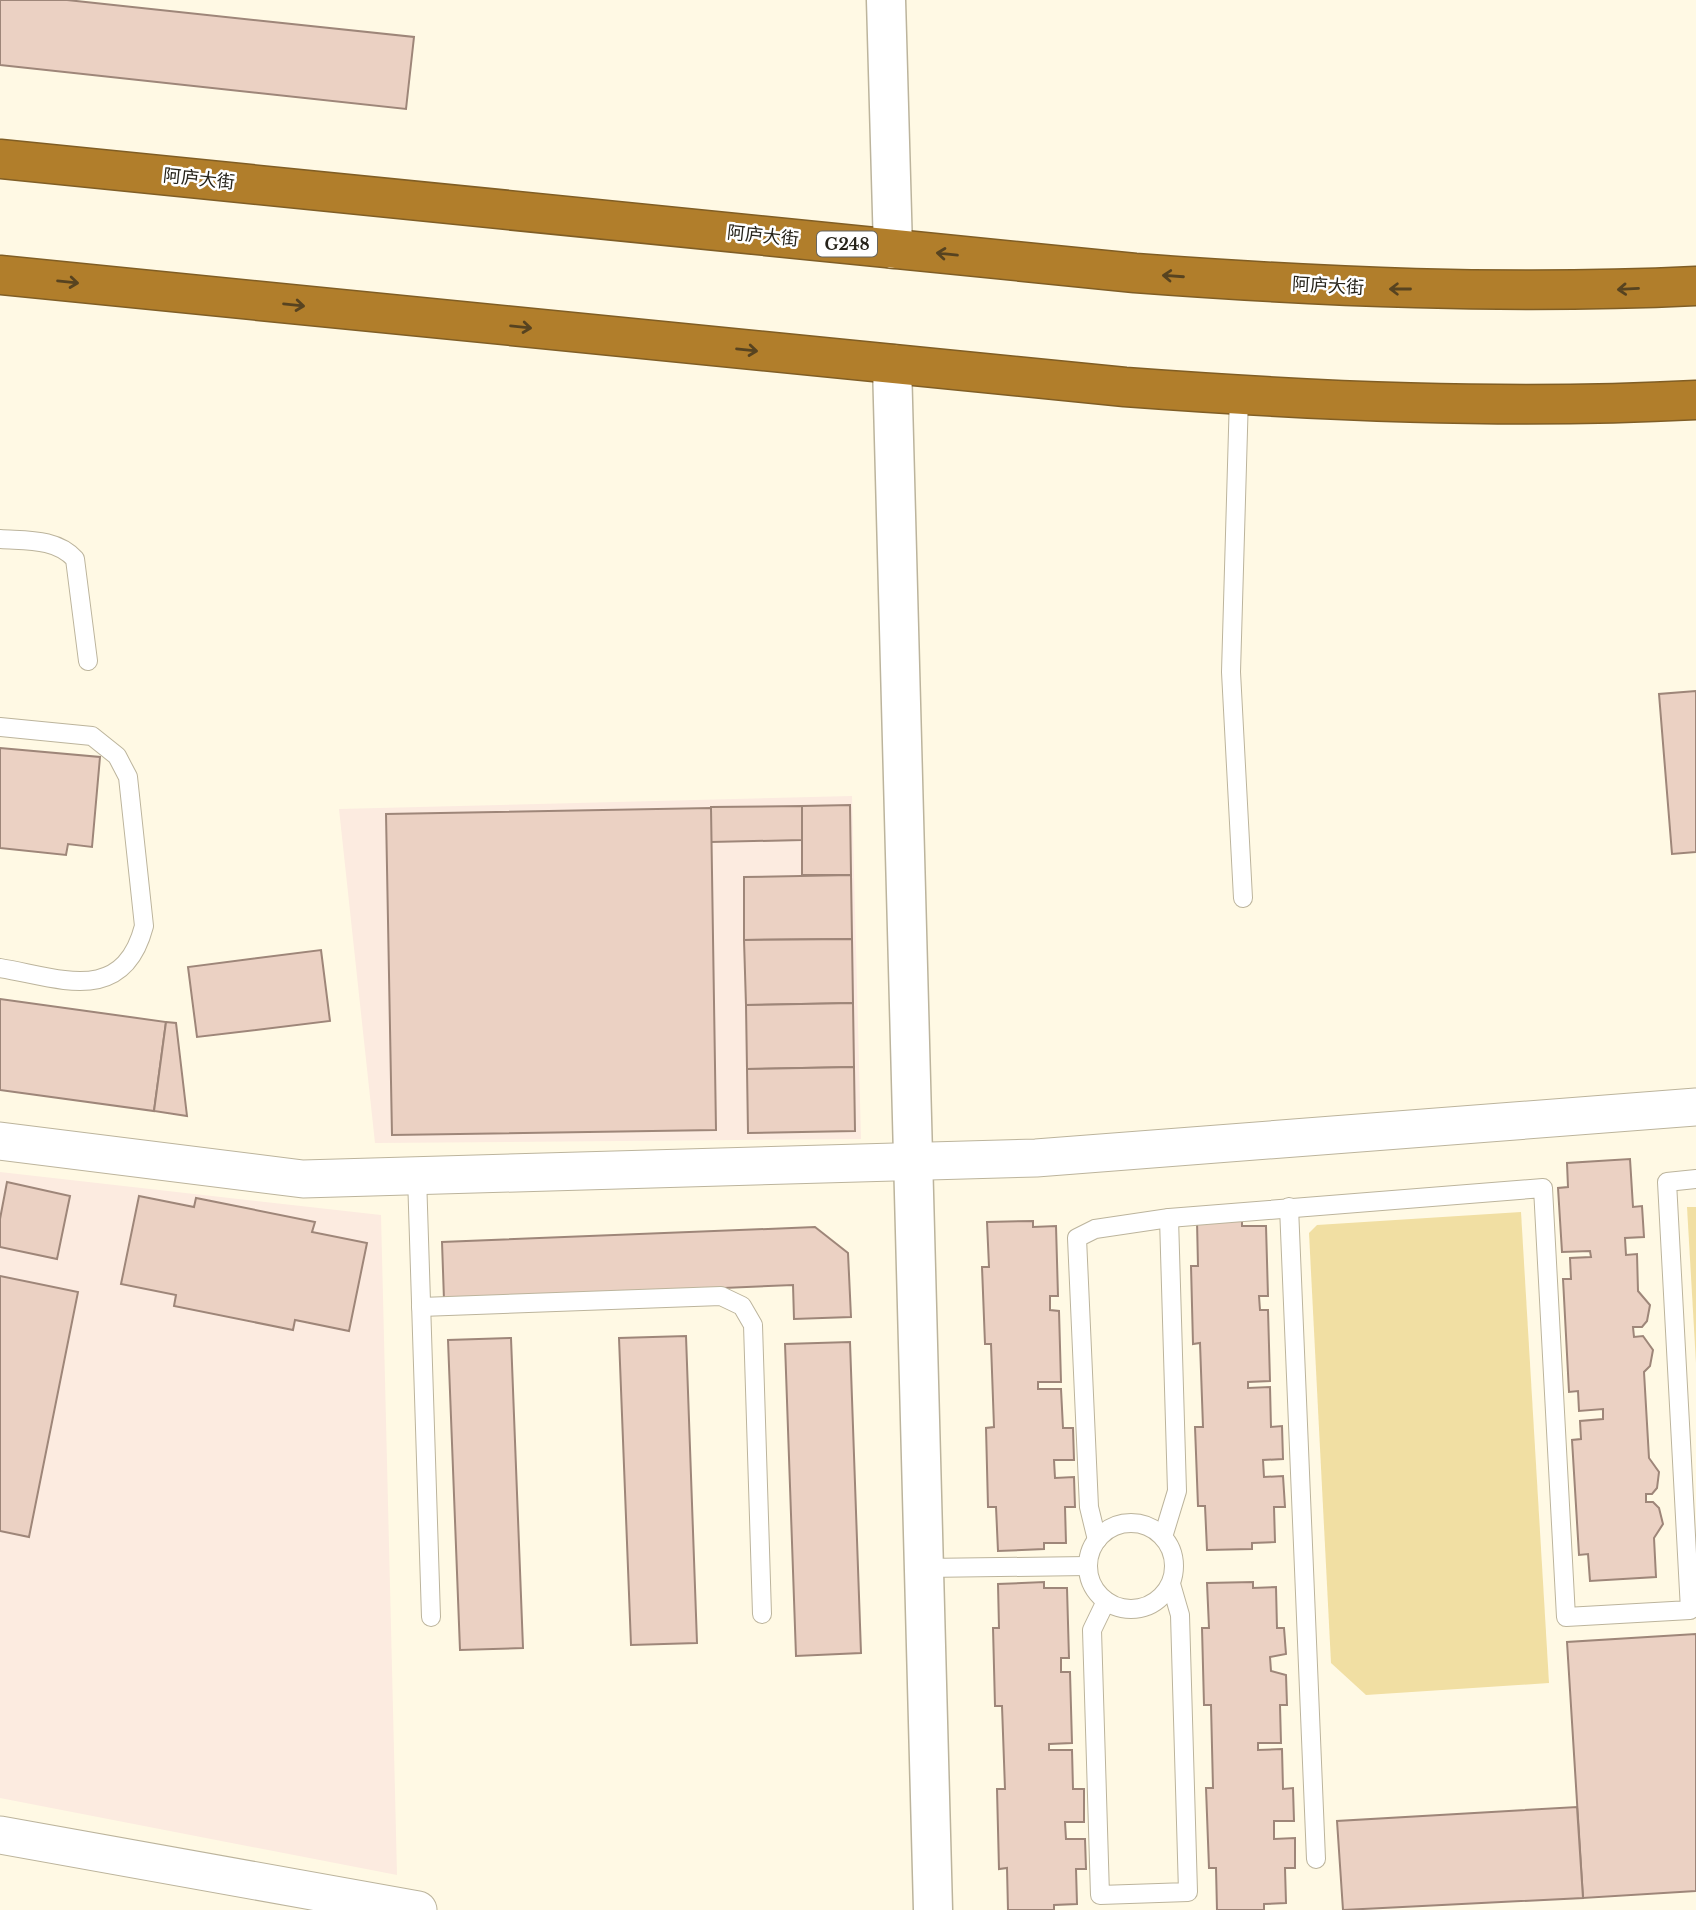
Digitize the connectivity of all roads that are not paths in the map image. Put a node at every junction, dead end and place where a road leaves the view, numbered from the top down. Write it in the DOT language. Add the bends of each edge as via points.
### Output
graph roads {
  1 [pos="886,0"];
  2 [pos="0,159"];
  3 [pos="892,249"];
  4 [pos="0,275"];
  5 [pos="1696,286"];
  6 [pos="892,364"];
  7 [pos="1239,396"];
  8 [pos="1696,400"];
  9 [pos="0,539"];
  10 [pos="88,660"];
  11 [pos="0,727"];
  12 [pos="1243,898"];
  13 [pos="0,968"];
  14 [pos="1696,1107"];
  15 [pos="0,1141"];
  16 [pos="913,1163"];
  17 [pos="417,1176"];
  18 [pos="1696,1180"];
  19 [pos="1289,1207"];
  20 [pos="1170,1218"];
  21 [pos="421,1307"];
  22 [pos="1690,1510"];
  23 [pos="1163,1537"];
  24 [pos="1097,1540"];
  25 [pos="1088,1566"];
  26 [pos="924,1568"];
  27 [pos="1171,1584"];
  28 [pos="1105,1601"];
  29 [pos="762,1614"];
  30 [pos="431,1617"];
  31 [pos="0,1835"];
  32 [pos="1316,1859"];
  33 [pos="418,1910"];
  34 [pos="933,1910"];
  1 -- 3 [label="street"];
  2 -- 3 [label="highway, 阿庐大街 / G248"];
  5 -- 3 [label="highway, 阿庐大街 / G248, one-way" via="1377,288 1161,275"];
  4 -- 6 [label="highway, one-way"];
  6 -- 7 [label="highway"];
  6 -- 16 [label="street"];
  7 -- 8 [label="highway" via="1387,403"];
  7 -- 12 [label="lane" via="1231,672"];
  9 -- 10 [label="lane" via="51,543 75,559"];
  11 -- 13 [label="lane" via="92,736 117,756 128,777 144,926 139,943 119,970 91,983"];
  14 -- 16 [label="street" via="1035,1158"];
  15 -- 17 [label="street" via="303,1179"];
  16 -- 17 [label="street"];
  16 -- 26 [label="street"];
  17 -- 21 [label="lane"];
  18 -- 22 [label="lane" via="1667,1182"];
  19 -- 20 [label="lane"];
  19 -- 22 [label="lane" via="1543,1188 1566,1617 1690,1610"];
  19 -- 32 [label="lane"];
  20 -- 23 [label="lane" via="1177,1491"];
  20 -- 24 [label="lane" via="1095,1229 1077,1238 1089,1507"];
  21 -- 29 [label="lane" via="721,1296 743,1307 753,1325"];
  21 -- 30 [label="lane"];
  23 -- 24 [label="lane" via="1134,1523 1107,1530"];
  23 -- 27 [label="lane" via="1175,1568"];
  24 -- 25 [label="lane"];
  25 -- 26 [label="lane"];
  25 -- 28 [label="lane" via="1090,1580"];
  26 -- 34 [label="street"];
  27 -- 28 [label="lane" via="1161,1598 1147,1606 1131,1610"];
  27 -- 28 [label="lane" via="1180,1615 1188,1892 1100,1895 1092,1630"];
  31 -- 33 [label="street"];
}
